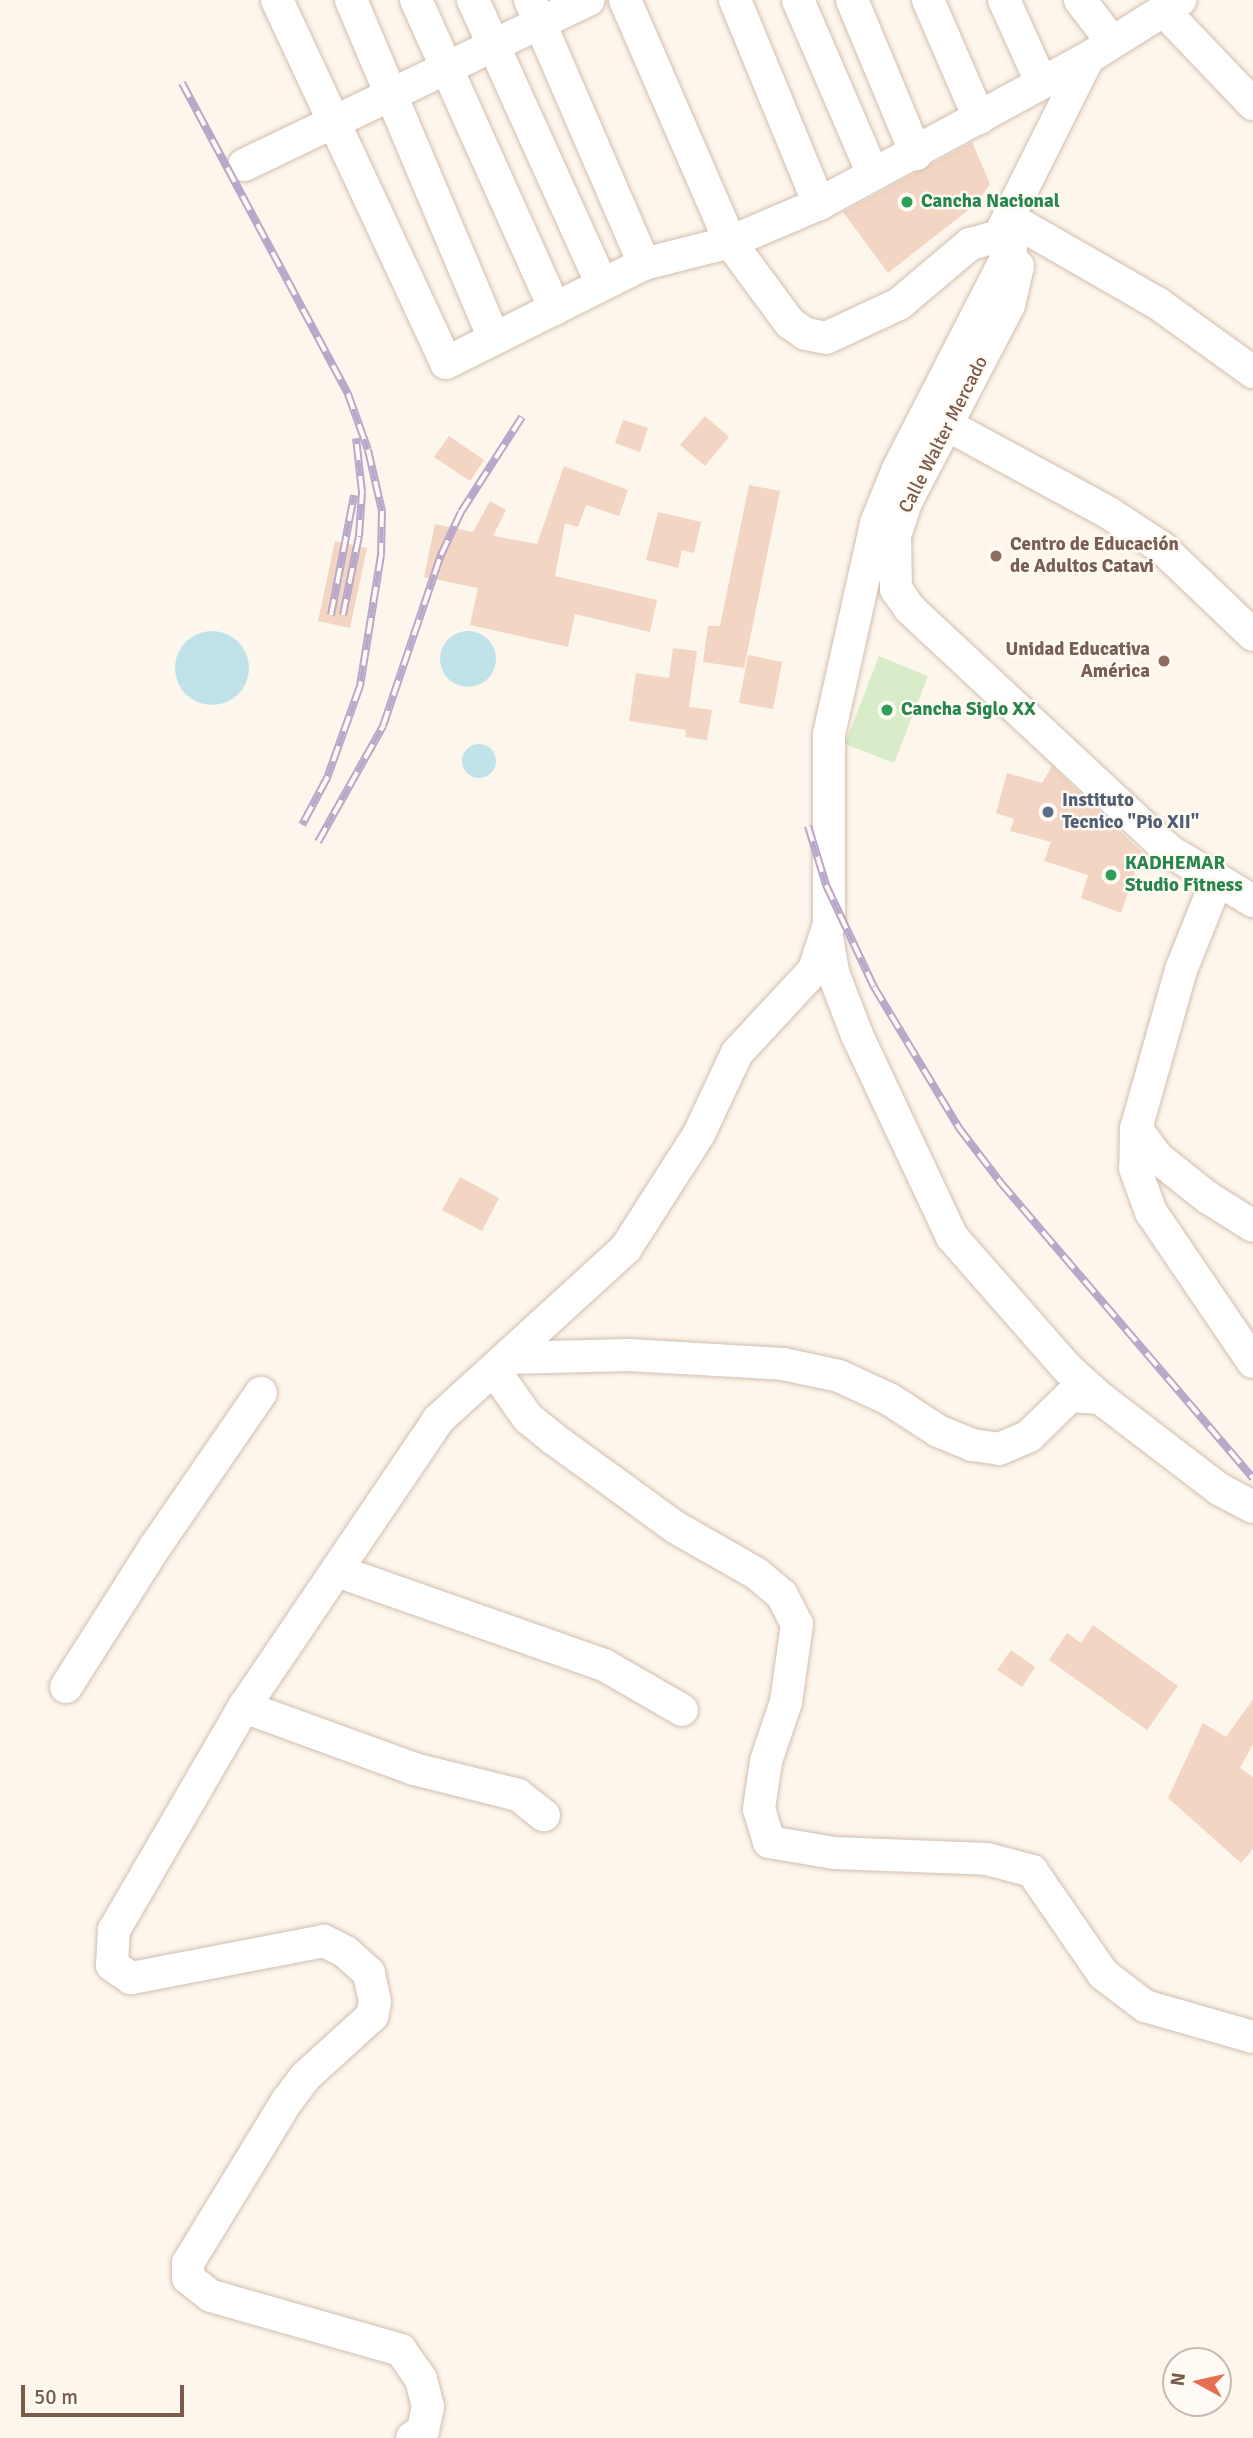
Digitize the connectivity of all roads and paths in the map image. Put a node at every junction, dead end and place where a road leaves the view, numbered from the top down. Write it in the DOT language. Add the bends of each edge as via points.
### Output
graph roads {
  1 [pos="277,0"];
  2 [pos="351,0"];
  3 [pos="416,0"];
  4 [pos="473,0"];
  5 [pos="589,0"];
  6 [pos="625,0"];
  7 [pos="648,0"];
  8 [pos="735,0"];
  9 [pos="798,0"];
  10 [pos="852,0"];
  11 [pos="928,0"];
  12 [pos="1004,0"];
  13 [pos="1080,0"];
  14 [pos="1172,5"];
  15 [pos="536,12"];
  16 [pos="495,46"];
  17 [pos="1100,50"];
  18 [pos="447,68"];
  19 [pos="1041,82"];
  20 [pos="391,95"];
  21 [pos="1253,104"];
  22 [pos="979,118"];
  23 [pos="332,123"];
  24 [pos="916,154"];
  25 [pos="244,165"];
  26 [pos="873,174"];
  27 [pos="819,204"];
  28 [pos="1006,234"];
  29 [pos="740,238"];
  30 [pos="644,264"];
  31 [pos="602,285"];
  32 [pos="555,309"];
  33 [pos="494,339"];
  34 [pos="1253,372"];
  35 [pos="948,426"];
  36 [pos="1253,635"];
  37 [pos="1217,880"];
  38 [pos="1253,901"];
  39 [pos="827,932"];
  40 [pos="1136,1129"];
  41 [pos="1253,1226"];
  42 [pos="1253,1362"];
  43 [pos="501,1364"];
  44 [pos="261,1393"];
  45 [pos="1100,1398"];
  46 [pos="1253,1507"];
  47 [pos="337,1571"];
  48 [pos="66,1688"];
  49 [pos="244,1707"];
  50 [pos="682,1710"];
  51 [pos="544,1815"];
  52 [pos="1253,2037"];
  53 [pos="412,2438"];
  1 -- 23 [label="street"];
  2 -- 20 [label="street"];
  3 -- 18 [label="street"];
  4 -- 16 [label="street"];
  5 -- 15 [label="street"];
  6 -- 29 [label="street"];
  7 -- 29 [label="street"];
  8 -- 27 [label="street"];
  9 -- 26 [label="street"];
  10 -- 24 [label="street"];
  11 -- 22 [label="street"];
  12 -- 19 [label="street"];
  13 -- 17 [label="street"];
  14 -- 17 [label="street"];
  14 -- 21 [label="street"];
  15 -- 16 [label="street"];
  15 -- 30 [label="street"];
  16 -- 18 [label="street"];
  16 -- 31 [label="street"];
  17 -- 19 [label="street"];
  17 -- 28 [label="street"];
  18 -- 20 [label="street"];
  18 -- 32 [label="street"];
  19 -- 22 [label="street"];
  20 -- 23 [label="street"];
  20 -- 33 [label="street"];
  22 -- 24 [label="street"];
  23 -- 25 [label="street"];
  23 -- 33 [label="street" via="446,363"];
  24 -- 26 [label="street"];
  26 -- 27 [label="street"];
  27 -- 29 [label="street"];
  28 -- 29 [label="street" via="970,244 899,304 835,337 816,337 798,330 774,302"];
  28 -- 34 [label="street" via="1160,304"];
  28 -- 35 [label="street, Calle Walter Mercado" via="1018,264 1009,305"];
  28 -- 39 [label="street" via="876,523 829,734"];
  29 -- 30 [label="street"];
  30 -- 31 [label="street"];
  31 -- 32 [label="street"];
  32 -- 33 [label="street"];
  35 -- 36 [label="street" via="1109,513 1162,548"];
  35 -- 37 [label="street, Calle Walter Mercado" via="906,502 895,536 896,589 910,609 1171,852"];
  37 -- 38 [label="street, Calle Walter Mercado"];
  37 -- 40 [label="street" via="1181,970"];
  39 -- 43 [label="street" via="814,970 737,1053 699,1135 626,1248"];
  39 -- 45 [label="street" via="834,975 857,1034 952,1237 1067,1368"];
  40 -- 41 [label="street" via="1158,1158 1207,1198"];
  40 -- 42 [label="street" via="1135,1168 1151,1212"];
  43 -- 45 [label="street" via="629,1355 783,1364 839,1376 889,1399 938,1432 999,1449 1028,1436 1070,1396"];
  43 -- 47 [label="street" via="439,1419"];
  43 -- 52 [label="street" via="528,1418 545,1432 675,1527 757,1574 782,1595 797,1623 786,1702 766,1761 759,1809 769,1842 834,1853 987,1859 1032,1871 1104,1974 1145,2006"];
  44 -- 48 [label="street" via="155,1547"];
  45 -- 46 [label="street" via="1219,1489"];
  47 -- 49 [label="street"];
  47 -- 50 [label="street" via="604,1665"];
  49 -- 51 [label="street" via="414,1769 518,1795"];
  49 -- 53 [label="street" via="114,1930 112,1965 131,1978 324,1941 346,1952 369,1973 375,2002 372,2016 305,2077 287,2101 188,2263 188,2277 211,2296 401,2350 421,2379 428,2407 423,2430"];
}
